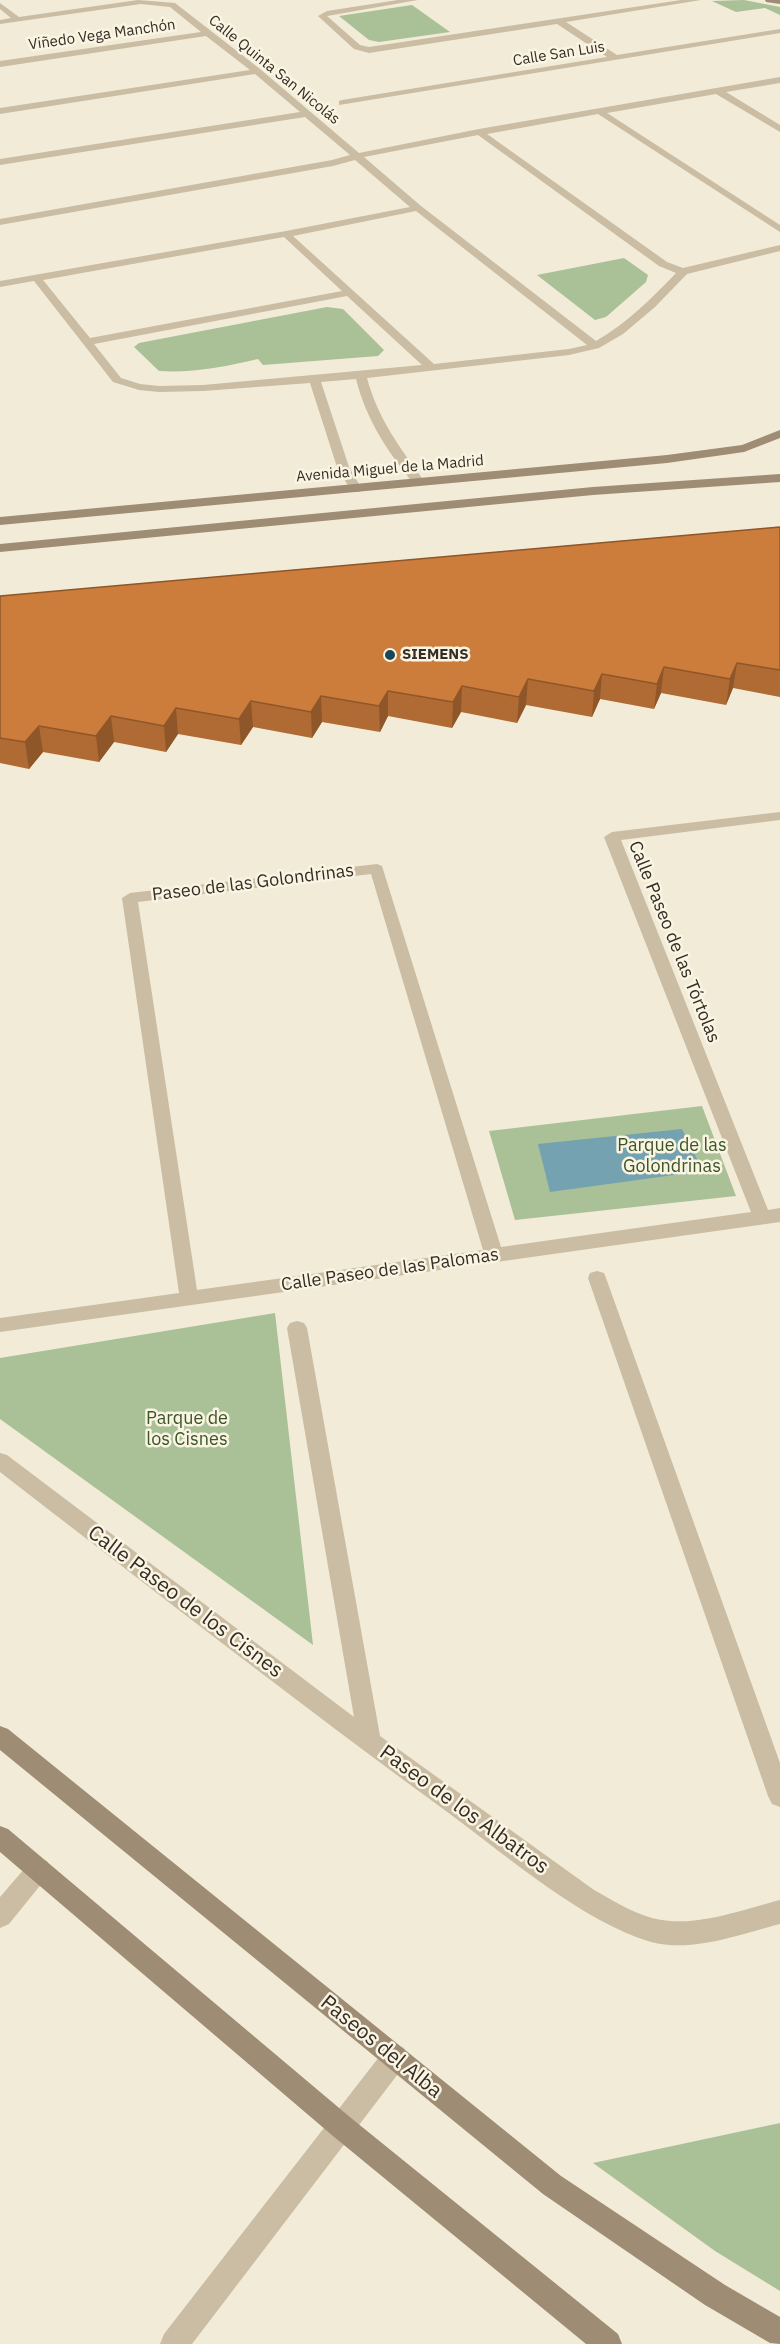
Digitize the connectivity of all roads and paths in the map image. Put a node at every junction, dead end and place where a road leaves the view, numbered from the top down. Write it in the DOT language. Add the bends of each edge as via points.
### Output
graph roads {
  1 [pos="414,0"];
  2 [pos="697,0"];
  3 [pos="769,0"];
  4 [pos="780,2"];
  5 [pos="0,5"];
  6 [pos="18,20"];
  7 [pos="558,21"];
  8 [pos="0,22"];
  9 [pos="780,31"];
  10 [pos="208,33"];
  11 [pos="615,58"];
  12 [pos="0,64"];
  13 [pos="257,71"];
  14 [pos="780,80"];
  15 [pos="718,91"];
  16 [pos="342,103"];
  17 [pos="0,111"];
  18 [pos="600,112"];
  19 [pos="305,114"];
  20 [pos="780,129"];
  21 [pos="479,132"];
  22 [pos="358,156"];
  23 [pos="0,162"];
  24 [pos="418,208"];
  25 [pos="0,222"];
  26 [pos="780,229"];
  27 [pos="286,234"];
  28 [pos="780,248"];
  29 [pos="683,272"];
  30 [pos="36,277"];
  31 [pos="0,284"];
  32 [pos="351,292"];
  33 [pos="87,342"];
  34 [pos="595,346"];
  35 [pos="430,366"];
  36 [pos="362,375"];
  37 [pos="314,377"];
  38 [pos="780,434"];
  39 [pos="780,478"];
  40 [pos="419,482"];
  41 [pos="356,489"];
  42 [pos="0,521"];
  43 [pos="0,548"];
  44 [pos="780,816"];
  45 [pos="771,1217"];
  46 [pos="494,1255"];
  47 [pos="597,1278"];
  48 [pos="189,1298"];
  49 [pos="0,1325"];
  50 [pos="297,1328"];
  51 [pos="0,1461"];
  52 [pos="0,1736"];
  53 [pos="370,1742"];
  54 [pos="780,1796"];
  55 [pos="0,1837"];
  56 [pos="39,1869"];
  57 [pos="780,1912"];
  58 [pos="0,1916"];
  59 [pos="395,2057"];
  60 [pos="342,2127"];
  61 [pos="780,2333"];
  62 [pos="174,2344"];
  63 [pos="609,2344"];
  1 -- 7 [label="street" via="322,16 357,47 369,50"];
  2 -- 7 [label="street"];
  3 -- 4 [label="main road"];
  5 -- 6 [label="street"];
  6 -- 8 [label="street"];
  6 -- 10 [label="street, Calle Quinta San Nicolás" via="141,2 172,5"];
  7 -- 11 [label="street"];
  9 -- 11 [label="street, Calle San Luis"];
  10 -- 12 [label="street, Viñedo Vega Manchón"];
  10 -- 13 [label="street, Calle Quinta San Nicolás"];
  11 -- 16 [label="street, Calle San Luis"];
  13 -- 17 [label="street"];
  13 -- 19 [label="street, Calle Quinta San Nicolás"];
  14 -- 15 [label="street"];
  15 -- 18 [label="street"];
  15 -- 20 [label="street"];
  18 -- 21 [label="street"];
  18 -- 26 [label="street"];
  19 -- 22 [label="street, Calle Quinta San Nicolás"];
  19 -- 23 [label="street"];
  21 -- 22 [label="street"];
  21 -- 29 [label="street" via="663,264"];
  22 -- 24 [label="street, Calle Quinta San Nicolás"];
  22 -- 25 [label="street"];
  24 -- 27 [label="street"];
  24 -- 34 [label="street, Calle Quinta San Nicolás"];
  27 -- 30 [label="street"];
  27 -- 32 [label="street"];
  28 -- 29 [label="street"];
  29 -- 34 [label="street" via="619,332"];
  30 -- 31 [label="street"];
  30 -- 33 [label="street"];
  32 -- 33 [label="street"];
  32 -- 35 [label="street"];
  33 -- 37 [label="street" via="117,380 139,387 203,388"];
  34 -- 35 [label="street"];
  35 -- 36 [label="street"];
  36 -- 37 [label="street"];
  36 -- 40 [label="street" via="366,395 389,444"];
  37 -- 41 [label="street" via="343,466"];
  38 -- 40 [label="main road, Avenida Miguel de la Madrid" via="722,453"];
  39 -- 43 [label="main road" via="593,491"];
  40 -- 41 [label="main road, Avenida Miguel de la Madrid"];
  41 -- 42 [label="main road, Avenida Miguel de la Madrid"];
  44 -- 45 [label="street, Calle Paseo de las Tórtolas" via="612,837"];
  45 -- 46 [label="street, Calle Paseo de las Palomas"];
  46 -- 48 [label="street, Calle Paseo de las Palomas"];
  46 -- 48 [label="street, Paseo de las Golondrinas" via="377,869 130,898"];
  47 -- 54 [label="street"];
  48 -- 49 [label="street, Calle Paseo de las Palomas"];
  50 -- 53 [label="street, Paseo de los Albatros"];
  51 -- 53 [label="street, Calle Paseo de los Cisnes"];
  52 -- 59 [label="main road, Paseos del Alba"];
  53 -- 57 [label="street, Paseo de los Albatros" via="585,1898 638,1925 664,1933 690,1933"];
  55 -- 56 [label="main road"];
  56 -- 58 [label="street"];
  56 -- 60 [label="main road"];
  59 -- 60 [label="street"];
  59 -- 61 [label="main road, Paseos del Alba" via="552,2185 715,2295"];
  60 -- 62 [label="street"];
  60 -- 63 [label="main road"];
}
